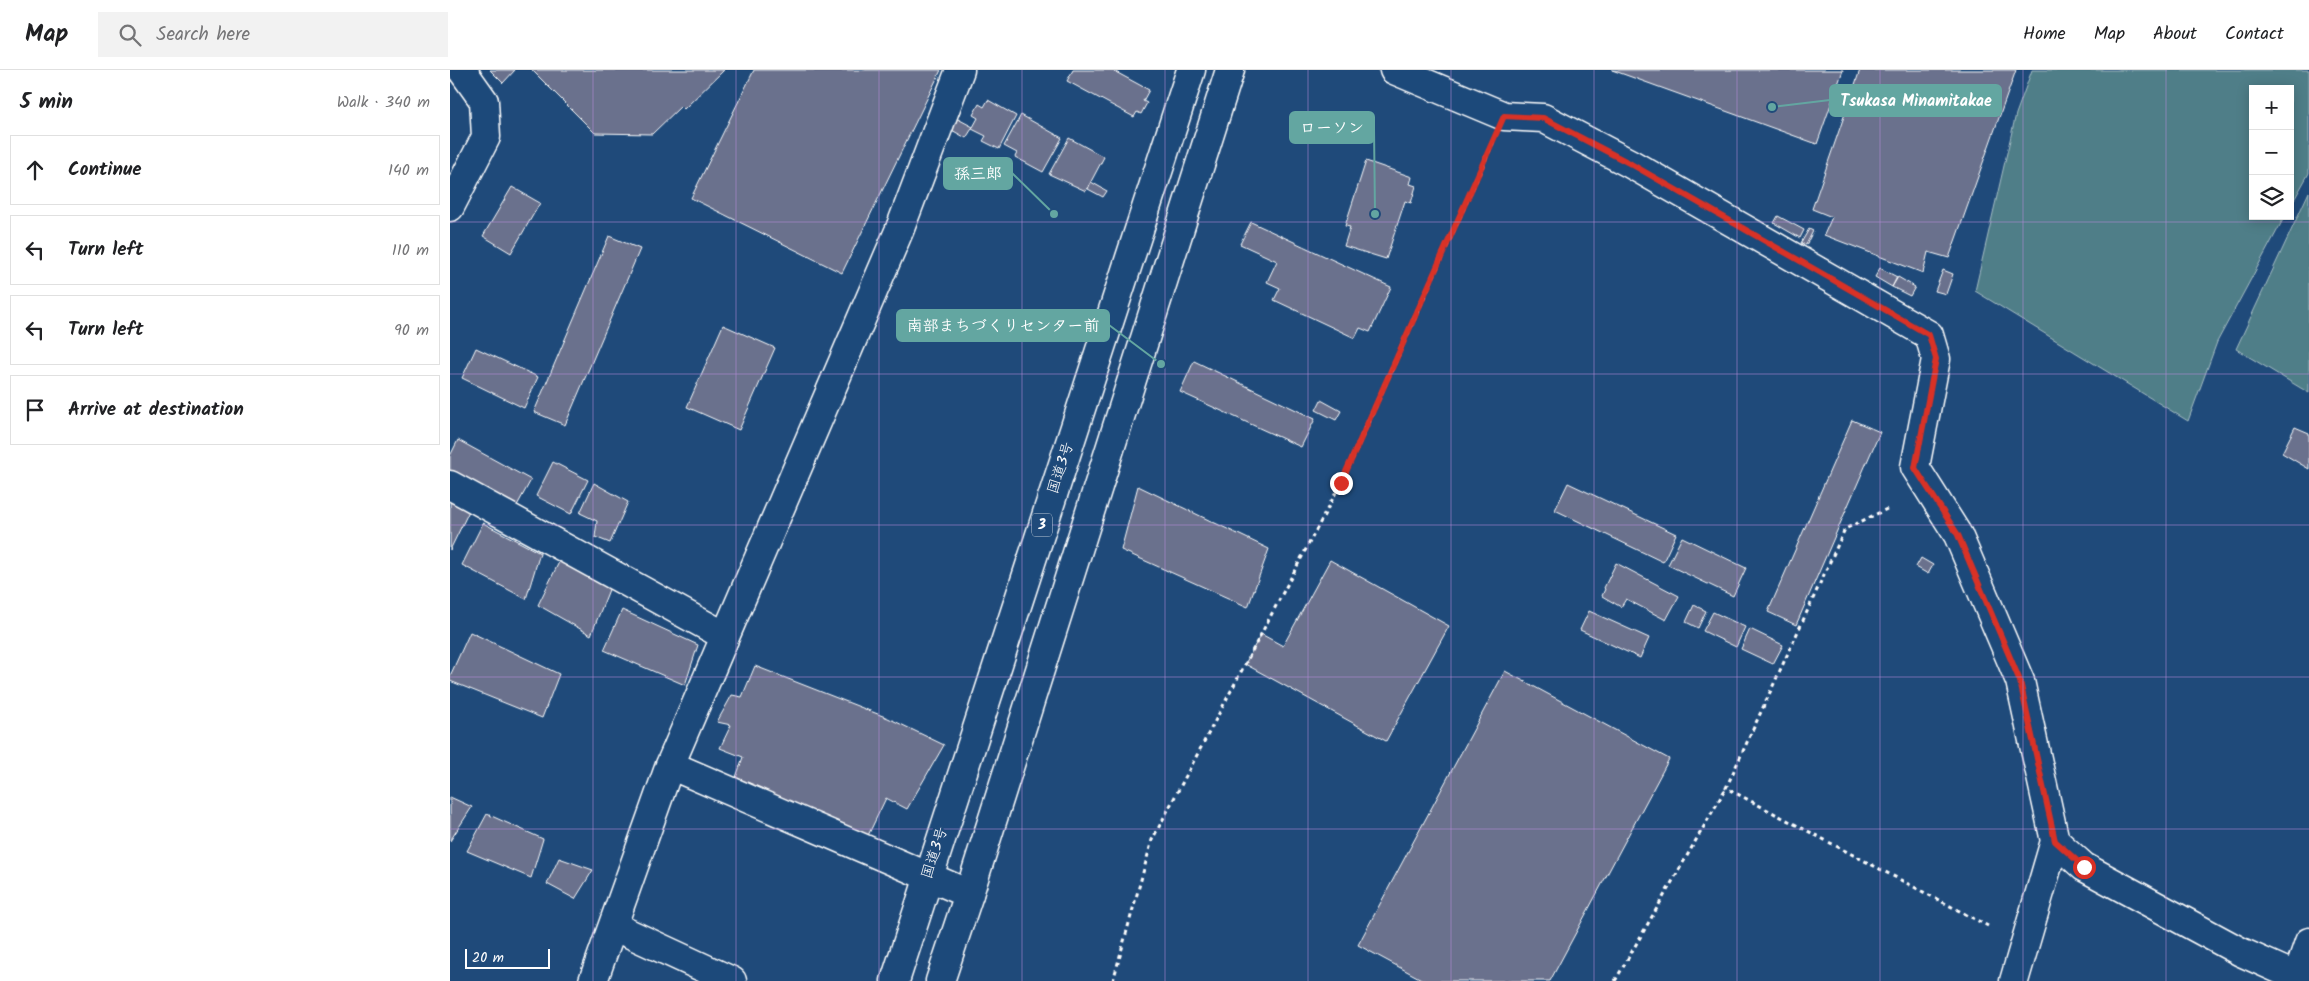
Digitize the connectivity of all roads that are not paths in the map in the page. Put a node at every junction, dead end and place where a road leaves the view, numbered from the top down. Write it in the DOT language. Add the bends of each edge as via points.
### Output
graph roads {
  1 [pos="462,70"];
  2 [pos="960,70"];
  3 [pos="1191,70"];
  4 [pos="1230,70"];
  5 [pos="1394,70"];
  6 [pos="450,207"];
  7 [pos="450,485"];
  8 [pos="725,636"];
  9 [pos="670,765"];
  10 [pos="2055,841"];
  11 [pos="928,876"];
  12 [pos="969,894"];
  13 [pos="613,926"];
  14 [pos="2309,942"];
  15 [pos="2298,979"];
  16 [pos="593,981"];
  17 [pos="732,981"];
  18 [pos="895,981"];
  19 [pos="940,981"];
  20 [pos="2014,981"];
  1 -- 6 [label="main road" via="484,101 486,137"];
  2 -- 8 [label="main road" via="899,231"];
  3 -- 11 [label="main road, 国道3号 / 3"];
  4 -- 12 [label="main road"];
  5 -- 10 [label="main road" via="1504,116 1543,118 1631,164 1929,335 1936,359 1915,468 1958,535 2020,681"];
  7 -- 8 [label="main road"];
  8 -- 9 [label="main road"];
  9 -- 11 [label="main road"];
  9 -- 13 [label="main road"];
  10 -- 15 [label="main road" via="2084,867 2241,952"];
  10 -- 20 [label="main road"];
  11 -- 12 [label="main road"];
  11 -- 18 [label="main road, 国道3号 / 3"];
  12 -- 19 [label="main road"];
  13 -- 16 [label="main road"];
  13 -- 17 [label="main road"];
  14 -- 15 [label="main road"];
}
